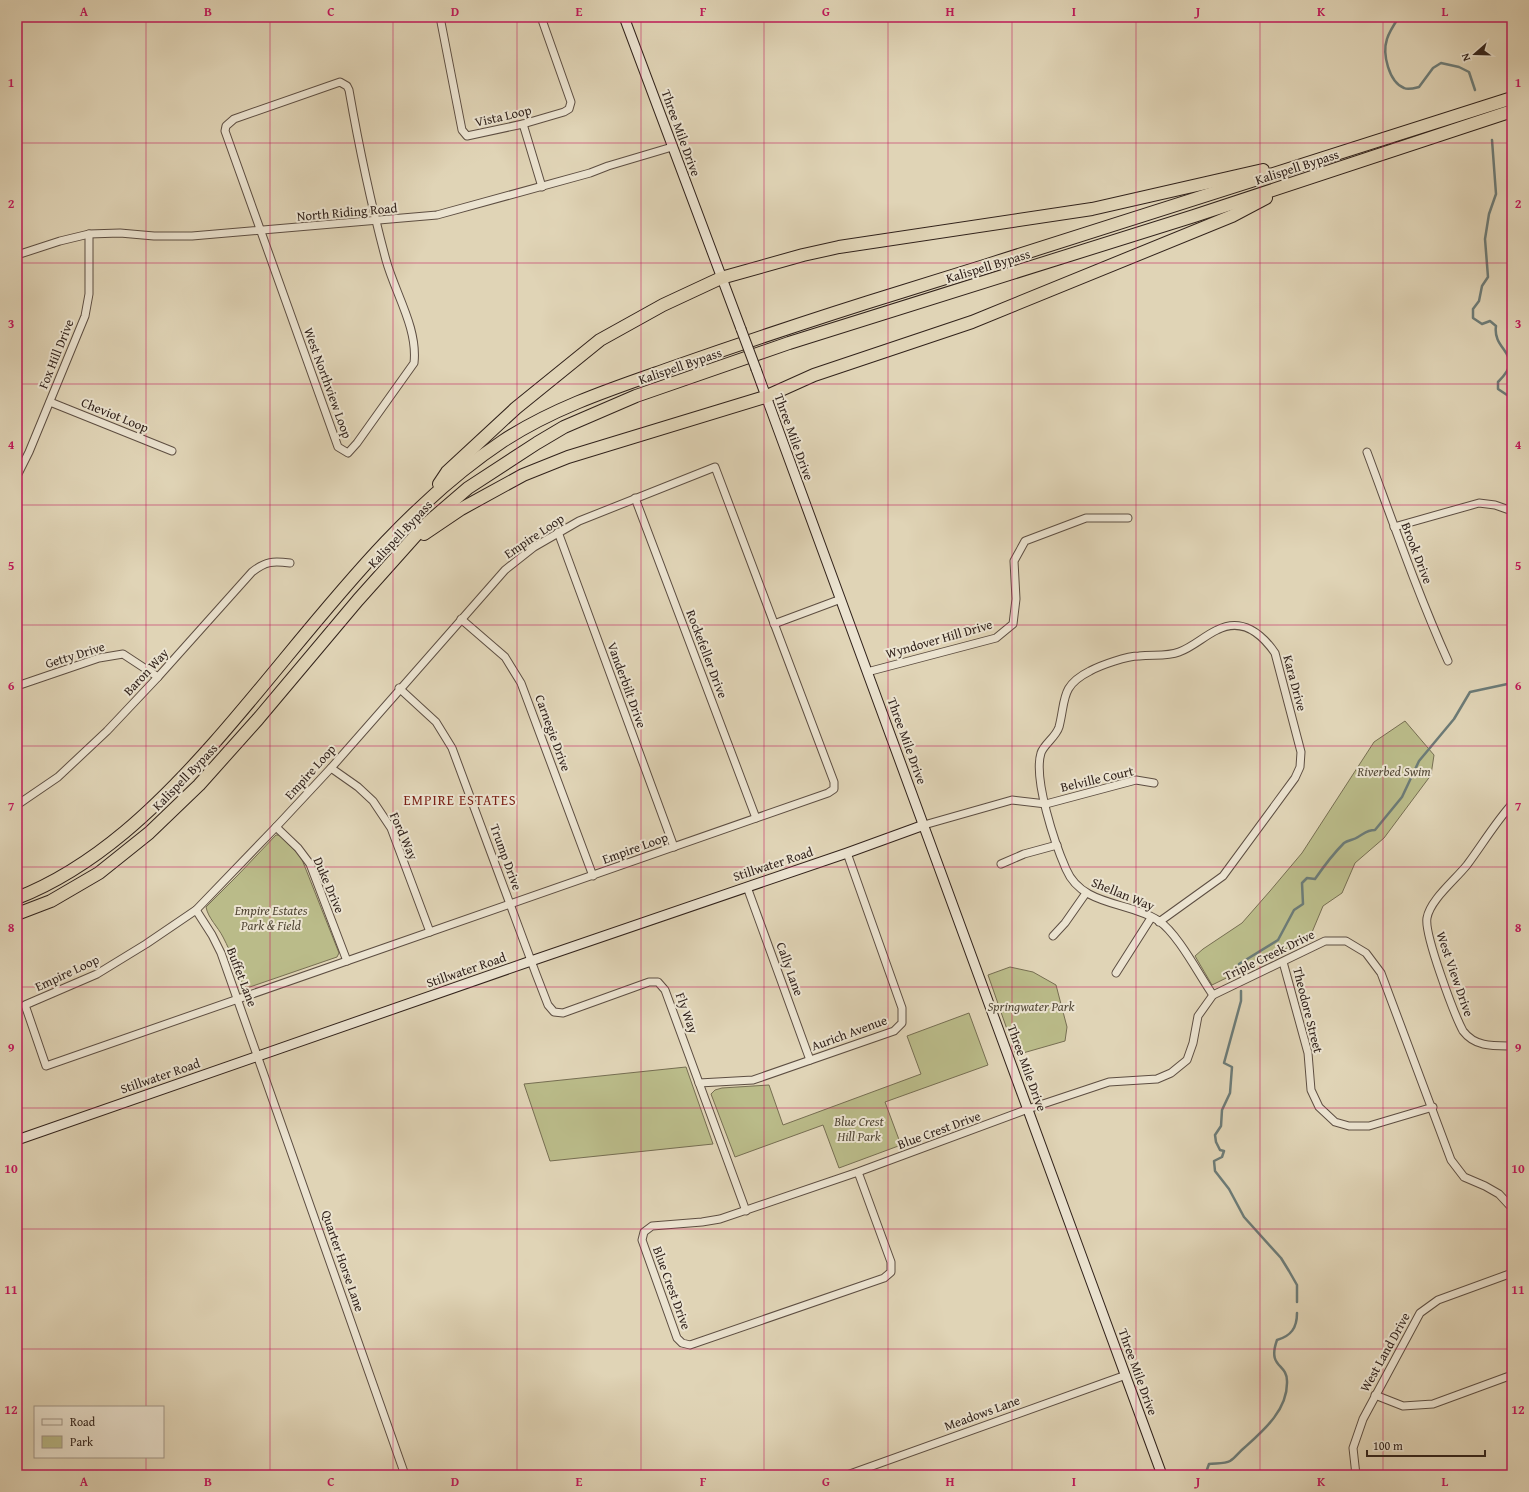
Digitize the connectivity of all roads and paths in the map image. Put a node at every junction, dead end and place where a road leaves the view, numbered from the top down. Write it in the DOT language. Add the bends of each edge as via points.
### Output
graph roads {
  1 [pos="440,17"];
  2 [pos="541,17"];
  3 [pos="624,17"];
  4 [pos="1512,98"];
  5 [pos="1512,111"];
  6 [pos="523,124"];
  7 [pos="672,146"];
  8 [pos="1333,154"];
  9 [pos="1301,181"];
  10 [pos="542,187"];
  11 [pos="377,221"];
  12 [pos="261,231"];
  13 [pos="89,234"];
  14 [pos="17,255"];
  15 [pos="721,278"];
  16 [pos="765,397"];
  17 [pos="50,402"];
  18 [pos="172,451"];
  19 [pos="1367,452"];
  20 [pos="17,476"];
  21 [pos="429,498"];
  22 [pos="635,498"];
  23 [pos="1512,511"];
  24 [pos="1128,518"];
  25 [pos="1394,527"];
  26 [pos="558,532"];
  27 [pos="406,546"];
  28 [pos="290,563"];
  29 [pos="841,599"];
  30 [pos="461,618"];
  31 [pos="774,624"];
  32 [pos="1448,661"];
  33 [pos="868,672"];
  34 [pos="158,677"];
  35 [pos="17,686"];
  36 [pos="399,688"];
  37 [pos="331,768"];
  38 [pos="1154,783"];
  39 [pos="1046,804"];
  40 [pos="1512,804"];
  41 [pos="17,805"];
  42 [pos="756,818"];
  43 [pos="924,825"];
  44 [pos="276,827"];
  45 [pos="1057,845"];
  46 [pos="674,847"];
  47 [pos="847,853"];
  48 [pos="1001,864"];
  49 [pos="593,876"];
  50 [pos="747,887"];
  51 [pos="1086,893"];
  52 [pos="17,898"];
  53 [pos="511,905"];
  54 [pos="196,910"];
  55 [pos="17,914"];
  56 [pos="1151,918"];
  57 [pos="1159,922"];
  58 [pos="430,932"];
  59 [pos="1053,936"];
  60 [pos="347,961"];
  61 [pos="531,961"];
  62 [pos="1283,962"];
  63 [pos="1116,973"];
  64 [pos="1213,995"];
  65 [pos="237,997"];
  66 [pos="1512,1046"];
  67 [pos="259,1056"];
  68 [pos="810,1060"];
  69 [pos="699,1083"];
  70 [pos="1433,1107"];
  71 [pos="1028,1109"];
  72 [pos="17,1140"];
  73 [pos="858,1172"];
  74 [pos="1512,1208"];
  75 [pos="746,1211"];
  76 [pos="1512,1273"];
  77 [pos="1126,1375"];
  78 [pos="1512,1375"];
  79 [pos="1375,1395"];
  80 [pos="405,1475"];
  81 [pos="847,1475"];
  82 [pos="1162,1475"];
  83 [pos="1356,1475"];
  1 -- 6 [label="street, Vista Loop" via="462,130 467,136"];
  2 -- 6 [label="street, Vista Loop" via="571,102 569,109 564,112"];
  3 -- 7 [label="main road, Three Mile Drive"];
  4 -- 8 [label="highway, Kalispell Bypass"];
  5 -- 9 [label="highway, Kalispell Bypass"];
  6 -- 10 [label="street"];
  7 -- 10 [label="street, North Riding Road"];
  7 -- 15 [label="main road, Three Mile Drive"];
  8 -- 15 [label="highway" via="1092,209 839,247"];
  8 -- 21 [label="highway, Kalispell Bypass" via="1190,202 788,327 588,398 553,413 505,440"];
  9 -- 16 [label="highway" via="1232,216 994,313 814,375"];
  9 -- 27 [label="highway, Kalispell Bypass" via="789,343 636,396 564,428 512,459 443,508"];
  10 -- 11 [label="street, North Riding Road" via="438,215"];
  11 -- 12 [label="street, North Riding Road"];
  11 -- 12 [label="street" via="349,90 340,82 234,119 226,126 226,136"];
  11 -- 12 [label="street, West Northview Loop" via="387,262 412,333 414,362 348,452 338,447"];
  12 -- 13 [label="street, North Riding Road" via="170,236"];
  13 -- 14 [label="street, North Riding Road"];
  13 -- 17 [label="street, Fox Hill Drive" via="88,301 79,332"];
  15 -- 16 [label="main road, Three Mile Drive, bridge"];
  15 -- 21 [label="highway" via="663,305 600,340 481,440 447,472"];
  16 -- 27 [label="highway" via="568,457 530,473 461,509"];
  16 -- 29 [label="main road, Three Mile Drive"];
  17 -- 18 [label="street, Cheviot Loop"];
  17 -- 20 [label="street, Fox Hill Drive"];
  19 -- 25 [label="street, Brook Drive"];
  21 -- 52 [label="highway, Kalispell Bypass" via="342,591 185,776 136,823 87,862 41,889"];
  22 -- 26 [label="street, Empire Loop"];
  22 -- 31 [label="street, Empire Loop" via="716,467"];
  22 -- 42 [label="street, Rockefeller Drive"];
  23 -- 25 [label="street" via="1495,504 1479,503"];
  24 -- 33 [label="street, Wyndover Hill Drive" via="1086,518 1025,542 1014,561 1016,599 1013,624 996,638"];
  25 -- 32 [label="street, Brook Drive"];
  26 -- 30 [label="street, Empire Loop" via="504,570"];
  26 -- 46 [label="street, Vanderbilt Drive"];
  27 -- 55 [label="highway, Kalispell Bypass" via="258,719 199,785 155,828 99,873 51,902"];
  28 -- 34 [label="street, Baron Way" via="263,564 252,572"];
  29 -- 31 [label="street"];
  29 -- 33 [label="main road, Three Mile Drive"];
  30 -- 36 [label="street, Empire Loop"];
  30 -- 49 [label="street, Carnegie Drive" via="505,657 521,683"];
  31 -- 42 [label="street, Empire Loop" via="834,782 834,789"];
  33 -- 43 [label="main road, Three Mile Drive"];
  34 -- 35 [label="street, Getty Drive" via="123,654 99,658"];
  34 -- 41 [label="street, Baron Way" via="108,731 58,777"];
  36 -- 37 [label="street, Empire Loop"];
  36 -- 53 [label="street, Trump Drive" via="436,722 452,748"];
  37 -- 44 [label="street, Empire Loop"];
  37 -- 58 [label="street, Ford Way" via="373,801 390,828"];
  38 -- 39 [label="street, Belville Court" via="1136,780"];
  39 -- 43 [label="street" via="1012,800"];
  39 -- 45 [label="street, Shellan Way"];
  39 -- 57 [label="street, Kara Drive" via="1039,771 1041,752 1058,729 1065,694 1074,681 1091,670 1137,656 1161,656 1179,652 1219,629 1236,626 1250,628 1266,639 1275,653 1301,752 1300,767 1295,778 1224,876"];
  40 -- 66 [label="street, West View Drive" via="1467,865 1433,903 1426,925 1463,1031 1479,1043"];
  42 -- 46 [label="street, Empire Loop"];
  43 -- 47 [label="main road, Stillwater Road"];
  43 -- 71 [label="main road, Three Mile Drive"];
  44 -- 54 [label="street, Empire Loop"];
  44 -- 60 [label="street, Duke Drive" via="310,864"];
  45 -- 48 [label="street" via="1024,854"];
  45 -- 51 [label="street, Shellan Way" via="1066,870 1075,884"];
  46 -- 49 [label="street, Empire Loop"];
  47 -- 50 [label="main road, Stillwater Road"];
  47 -- 68 [label="street, Aurich Avenue" via="902,1008 902,1022 894,1031"];
  49 -- 53 [label="street, Empire Loop"];
  50 -- 61 [label="main road, Stillwater Road"];
  50 -- 68 [label="street, Cally Lane"];
  51 -- 56 [label="street, Shellan Way"];
  51 -- 59 [label="street"];
  53 -- 58 [label="street, Empire Loop"];
  53 -- 61 [label="street, Trump Drive"];
  54 -- 65 [label="street, Buffet Lane" via="218,947"];
  54 -- 65 [label="street, Empire Loop" via="97,974 25,1005 46,1066"];
  56 -- 57 [label="street, Shellan Way"];
  56 -- 63 [label="street"];
  57 -- 64 [label="street, Shellan Way" via="1171,933"];
  58 -- 60 [label="street, Empire Loop"];
  60 -- 65 [label="street, Empire Loop"];
  61 -- 67 [label="main road, Stillwater Road"];
  61 -- 69 [label="street, Fly Way" via="548,1005 554,1012 563,1013 649,982 658,982 665,990"];
  62 -- 64 [label="street, Triple Creek Drive"];
  62 -- 70 [label="street, Triple Creek Drive" via="1325,941 1346,941 1366,953 1381,973"];
  62 -- 70 [label="street, Theodore Street" via="1308,1053 1311,1090 1319,1107 1334,1122 1349,1126 1369,1126"];
  64 -- 71 [label="street, Triple Creek Drive" via="1198,1016 1187,1060 1171,1073 1157,1079 1109,1082"];
  65 -- 67 [label="street, Buffet Lane"];
  67 -- 72 [label="main road, Stillwater Road"];
  67 -- 80 [label="street, Quarter Horse Lane"];
  68 -- 69 [label="street, Aurich Avenue" via="754,1080"];
  69 -- 75 [label="street, Fly Way"];
  70 -- 74 [label="street, Triple Creek Drive" via="1451,1160 1464,1177 1499,1194"];
  71 -- 73 [label="street, Blue Crest Drive"];
  71 -- 77 [label="main road, Three Mile Drive"];
  73 -- 75 [label="street, Blue Crest Drive"];
  73 -- 75 [label="street, Blue Crest Drive" via="891,1262 891,1272 884,1278 690,1345 682,1343 677,1338 642,1240 644,1232 652,1226 702,1222"];
  76 -- 79 [label="street, West Land Drive" via="1438,1300 1420,1313"];
  77 -- 81 [label="street, Meadows Lane"];
  77 -- 82 [label="main road, Three Mile Drive"];
  78 -- 79 [label="street" via="1433,1404 1403,1406"];
  79 -- 83 [label="street, West Land Drive" via="1353,1448"];
}
